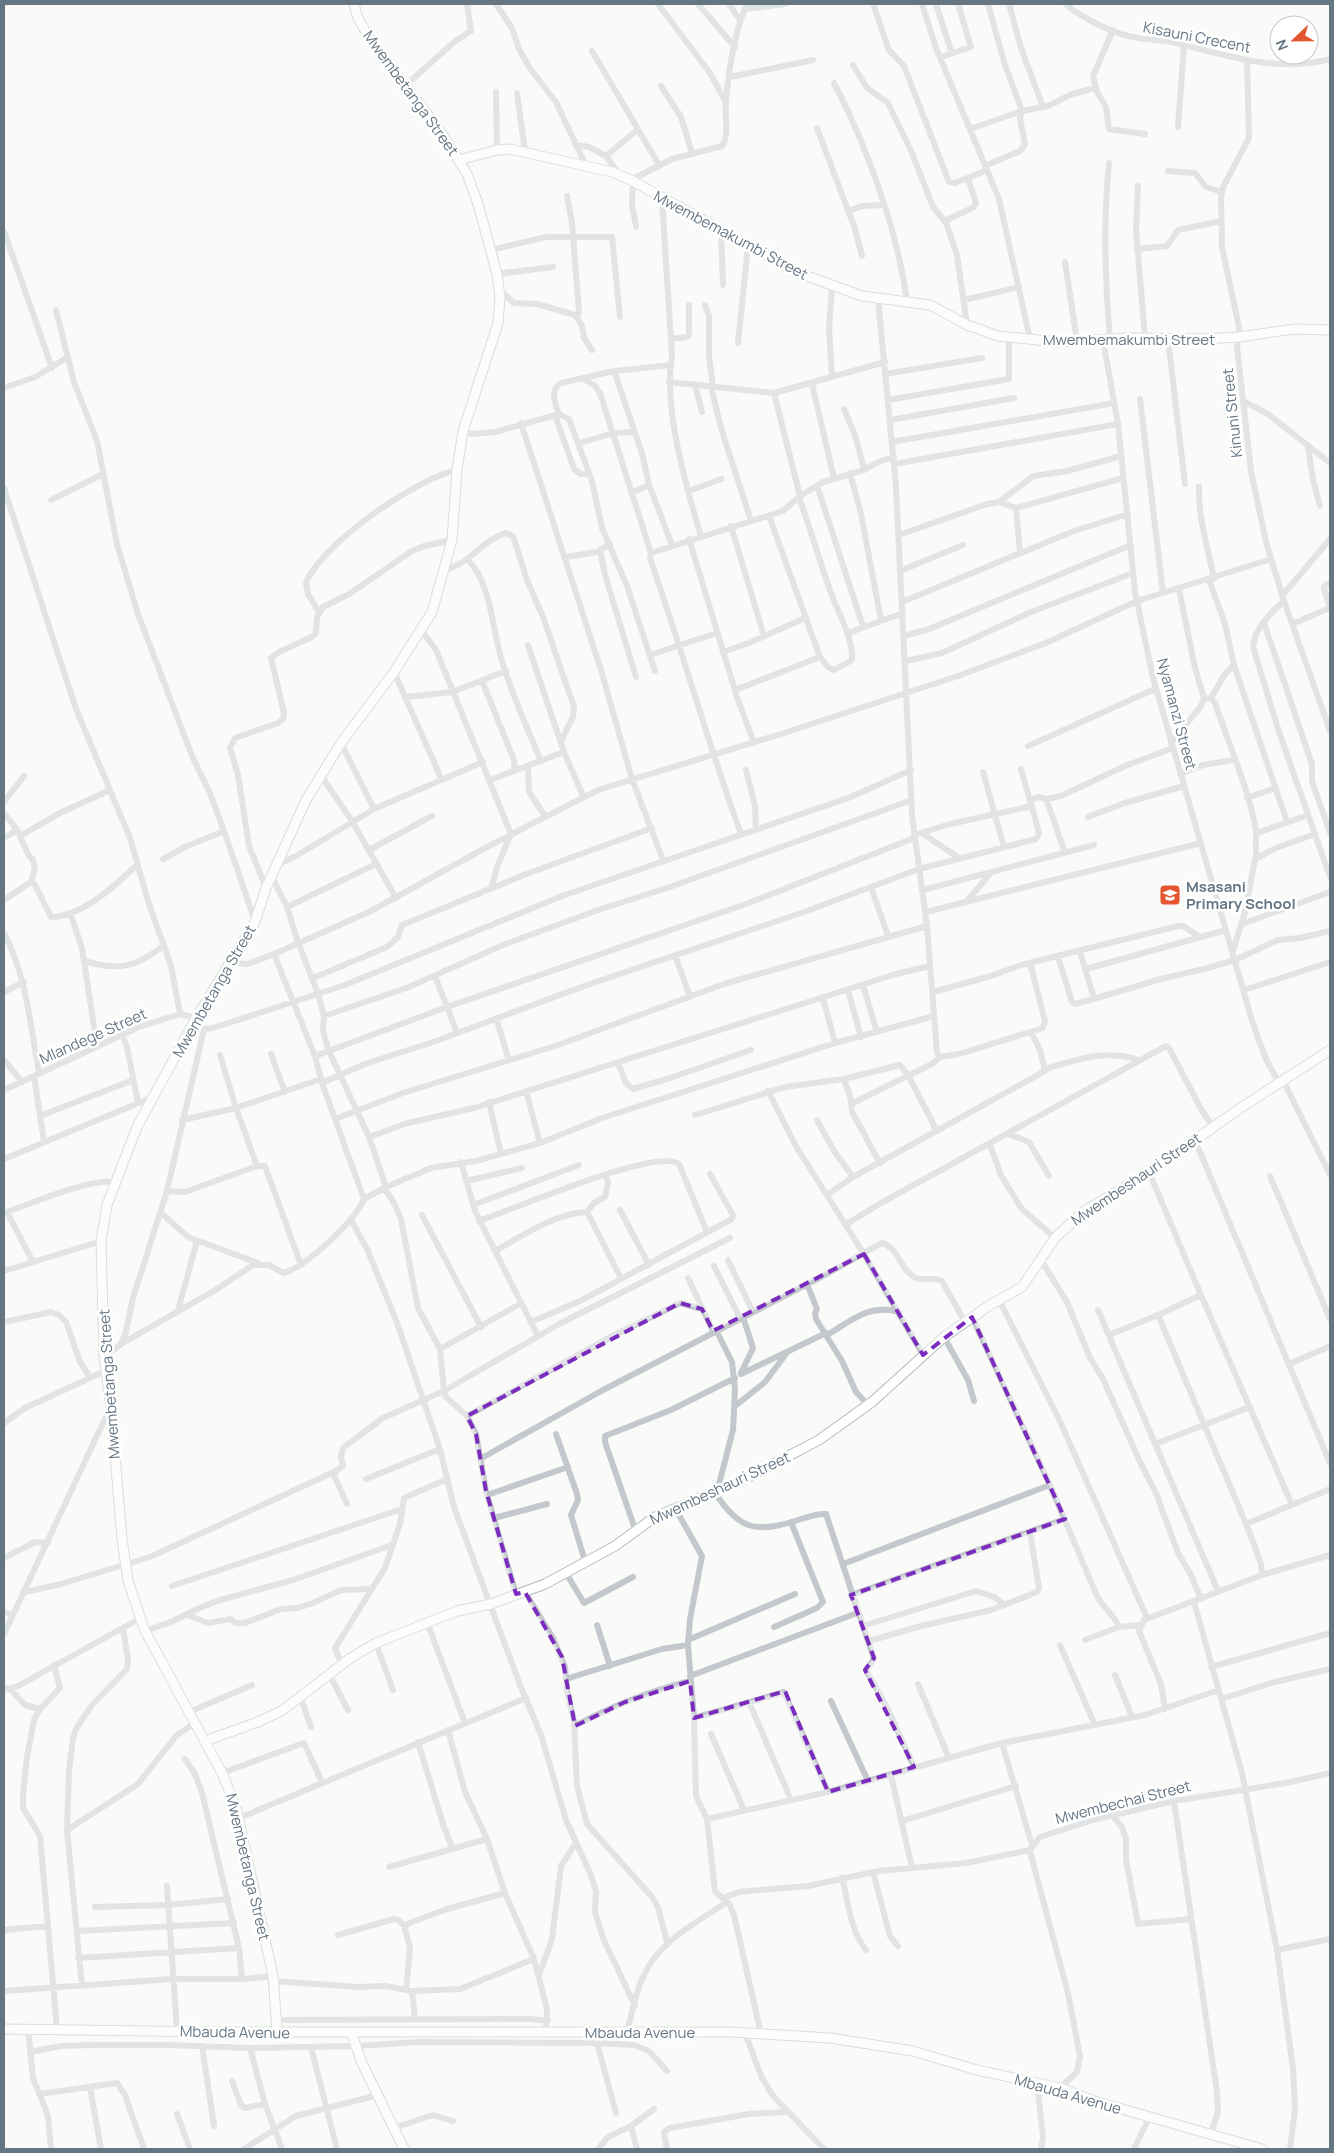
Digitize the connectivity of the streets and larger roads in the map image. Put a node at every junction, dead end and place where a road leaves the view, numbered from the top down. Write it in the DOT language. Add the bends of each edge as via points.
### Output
graph roads {
  1 [pos="354,4"];
  2 [pos="467,4"];
  3 [pos="496,4"];
  4 [pos="658,4"];
  5 [pos="698,4"];
  6 [pos="729,4"];
  7 [pos="785,4"];
  8 [pos="873,4"];
  9 [pos="922,4"];
  10 [pos="936,4"];
  11 [pos="958,4"];
  12 [pos="988,4"];
  13 [pos="1009,4"];
  14 [pos="1066,4"];
  15 [pos="746,6"];
  16 [pos="740,20"];
  17 [pos="1113,30"];
  18 [pos="1184,46"];
  19 [pos="735,47"];
  20 [pos="592,51"];
  21 [pos="952,54"];
  22 [pos="941,57"];
  23 [pos="1330,59"];
  24 [pos="813,60"];
  25 [pos="1247,60"];
  26 [pos="853,65"];
  27 [pos="730,77"];
  28 [pos="834,83"];
  29 [pos="405,86"];
  30 [pos="661,86"];
  31 [pos="1095,88"];
  32 [pos="496,92"];
  33 [pos="517,93"];
  34 [pos="725,100"];
  35 [pos="1042,107"];
  36 [pos="1022,111"];
  37 [pos="1178,127"];
  38 [pos="817,128"];
  39 [pos="970,129"];
  40 [pos="637,130"];
  41 [pos="1145,134"];
  42 [pos="576,145"];
  43 [pos="497,150"];
  44 [pos="525,151"];
  45 [pos="692,153"];
  46 [pos="606,156"];
  47 [pos="459,160"];
  48 [pos="1109,163"];
  49 [pos="659,165"];
  50 [pos="586,166"];
  51 [pos="986,168"];
  52 [pos="1168,171"];
  53 [pos="620,175"];
  54 [pos="968,178"];
  55 [pos="632,180"];
  56 [pos="1138,186"];
  57 [pos="1222,192"];
  58 [pos="567,196"];
  59 [pos="662,199"];
  60 [pos="883,205"];
  61 [pos="848,211"];
  62 [pos="945,221"];
  63 [pos="1222,221"];
  64 [pos="636,227"];
  65 [pos="721,230"];
  66 [pos="4,231"];
  67 [pos="572,237"];
  68 [pos="748,246"];
  69 [pos="1137,248"];
  70 [pos="491,250"];
  71 [pos="862,256"];
  72 [pos="1065,262"];
  73 [pos="553,267"];
  74 [pos="497,274"];
  75 [pos="724,285"];
  76 [pos="832,286"];
  77 [pos="1019,286"];
  78 [pos="500,297"];
  79 [pos="878,299"];
  80 [pos="964,300"];
  81 [pos="907,302"];
  82 [pos="689,304"];
  83 [pos="705,305"];
  84 [pos="56,310"];
  85 [pos="577,317"];
  86 [pos="620,317"];
  87 [pos="967,325"];
  88 [pos="1330,330"];
  89 [pos="1239,337"];
  90 [pos="1009,338"];
  91 [pos="1145,338"];
  92 [pos="671,339"];
  93 [pos="1030,339"];
  94 [pos="1168,339"];
  95 [pos="1107,340"];
  96 [pos="1077,341"];
  97 [pos="738,343"];
  98 [pos="592,350"];
  99 [pos="68,357"];
  100 [pos="982,358"];
  101 [pos="885,362"];
  102 [pos="671,365"];
  103 [pos="52,368"];
  104 [pos="614,371"];
  105 [pos="885,374"];
  106 [pos="832,375"];
  107 [pos="582,378"];
  108 [pos="669,382"];
  109 [pos="812,384"];
  110 [pos="695,385"];
  111 [pos="712,387"];
  112 [pos="4,388"];
  113 [pos="774,394"];
  114 [pos="1014,398"];
  115 [pos="1140,399"];
  116 [pos="888,400"];
  117 [pos="1243,401"];
  118 [pos="1114,403"];
  119 [pos="844,409"];
  120 [pos="702,412"];
  121 [pos="557,414"];
  122 [pos="890,420"];
  123 [pos="522,423"];
  124 [pos="1118,424"];
  125 [pos="463,431"];
  126 [pos="633,432"];
  127 [pos="613,433"];
  128 [pos="892,442"];
  129 [pos="580,444"];
  130 [pos="1308,447"];
  131 [pos="1121,456"];
  132 [pos="894,461"];
  133 [pos="1330,463"];
  134 [pos="457,470"];
  135 [pos="864,470"];
  136 [pos="850,473"];
  137 [pos="103,474"];
  138 [pos="589,474"];
  139 [pos="834,478"];
  140 [pos="1123,478"];
  141 [pos="722,479"];
  142 [pos="1185,484"];
  143 [pos="649,485"];
  144 [pos="817,486"];
  145 [pos="1199,487"];
  146 [pos="4,488"];
  147 [pos="689,491"];
  148 [pos="631,493"];
  149 [pos="800,496"];
  150 [pos="51,500"];
  151 [pos="999,502"];
  152 [pos="1320,506"];
  153 [pos="1016,508"];
  154 [pos="1128,514"];
  155 [pos="769,516"];
  156 [pos="751,521"];
  157 [pos="732,526"];
  158 [pos="899,535"];
  159 [pos="701,536"];
  160 [pos="690,539"];
  161 [pos="1330,539"];
  162 [pos="452,540"];
  163 [pos="610,544"];
  164 [pos="1131,544"];
  165 [pos="672,545"];
  166 [pos="963,545"];
  167 [pos="600,550"];
  168 [pos="651,553"];
  169 [pos="1020,553"];
  170 [pos="566,557"];
  171 [pos="467,559"];
  172 [pos="1271,559"];
  173 [pos="446,569"];
  174 [pos="900,571"];
  175 [pos="1133,573"];
  176 [pos="1211,579"];
  177 [pos="1330,583"];
  178 [pos="1179,588"];
  179 [pos="1162,593"];
  180 [pos="1283,599"];
  181 [pos="1136,601"];
  182 [pos="902,602"];
  183 [pos="1330,608"];
  184 [pos="319,612"];
  185 [pos="903,613"];
  186 [pos="805,618"];
  187 [pos="881,620"];
  188 [pos="1264,623"];
  189 [pos="1292,624"];
  190 [pos="863,626"];
  191 [pos="422,631"];
  192 [pos="848,632"];
  193 [pos="717,633"];
  194 [pos="764,636"];
  195 [pos="904,636"];
  196 [pos="528,645"];
  197 [pos="680,647"];
  198 [pos="723,652"];
  199 [pos="650,655"];
  200 [pos="820,656"];
  201 [pos="906,661"];
  202 [pos="1234,665"];
  203 [pos="506,671"];
  204 [pos="655,671"];
  205 [pos="394,672"];
  206 [pos="636,677"];
  207 [pos="482,681"];
  208 [pos="1155,689"];
  209 [pos="735,690"];
  210 [pos="452,692"];
  211 [pos="907,693"];
  212 [pos="406,697"];
  213 [pos="1208,698"];
  214 [pos="1330,731"];
  215 [pos="561,741"];
  216 [pos="754,742"];
  217 [pos="341,743"];
  218 [pos="1028,746"];
  219 [pos="1172,746"];
  220 [pos="564,752"];
  221 [pos="713,755"];
  222 [pos="1234,760"];
  223 [pos="541,761"];
  224 [pos="483,762"];
  225 [pos="528,766"];
  226 [pos="1021,769"];
  227 [pos="746,770"];
  228 [pos="911,770"];
  229 [pos="515,771"];
  230 [pos="983,772"];
  231 [pos="320,774"];
  232 [pos="1180,774"];
  233 [pos="24,776"];
  234 [pos="441,778"];
  235 [pos="632,779"];
  236 [pos="490,780"];
  237 [pos="1184,786"];
  238 [pos="1275,788"];
  239 [pos="110,790"];
  240 [pos="583,796"];
  241 [pos="1247,798"];
  242 [pos="1046,799"];
  243 [pos="912,800"];
  244 [pos="4,802"];
  245 [pos="1031,803"];
  246 [pos="374,809"];
  247 [pos="4,813"];
  248 [pos="995,814"];
  249 [pos="1308,815"];
  250 [pos="432,816"];
  251 [pos="545,816"];
  252 [pos="1088,817"];
  253 [pos="352,821"];
  254 [pos="1287,822"];
  255 [pos="652,828"];
  256 [pos="756,829"];
  257 [pos="224,830"];
  258 [pos="18,833"];
  259 [pos="922,833"];
  260 [pos="1256,833"];
  261 [pos="1330,833"];
  262 [pos="511,834"];
  263 [pos="741,834"];
  264 [pos="1315,834"];
  265 [pos="914,837"];
  266 [pos="4,838"];
  267 [pos="1201,843"];
  268 [pos="1094,844"];
  269 [pos="1004,847"];
  270 [pos="368,850"];
  271 [pos="1066,852"];
  272 [pos="959,858"];
  273 [pos="1257,858"];
  274 [pos="163,859"];
  275 [pos="662,860"];
  276 [pos="138,864"];
  277 [pos="376,864"];
  278 [pos="277,865"];
  279 [pos="919,869"];
  280 [pos="990,874"];
  281 [pos="272,876"];
  282 [pos="1330,878"];
  283 [pos="30,882"];
  284 [pos="871,887"];
  285 [pos="266,888"];
  286 [pos="491,889"];
  287 [pos="923,890"];
  288 [pos="1330,892"];
  289 [pos="396,898"];
  290 [pos="4,900"];
  291 [pos="967,901"];
  292 [pos="287,907"];
  293 [pos="926,912"];
  294 [pos="70,913"];
  295 [pos="255,922"];
  296 [pos="1242,924"];
  297 [pos="927,926"];
  298 [pos="1226,930"];
  299 [pos="1330,931"];
  300 [pos="4,936"];
  301 [pos="888,936"];
  302 [pos="1200,937"];
  303 [pos="298,942"];
  304 [pos="164,945"];
  305 [pos="1080,952"];
  306 [pos="274,954"];
  307 [pos="675,955"];
  308 [pos="1234,956"];
  309 [pos="1058,957"];
  310 [pos="84,961"];
  311 [pos="1330,962"];
  312 [pos="232,963"];
  313 [pos="1030,964"];
  314 [pos="930,966"];
  315 [pos="1086,970"];
  316 [pos="436,976"];
  317 [pos="313,978"];
  318 [pos="24,982"];
  319 [pos="864,985"];
  320 [pos="848,990"];
  321 [pos="1244,990"];
  322 [pos="4,992"];
  323 [pos="933,992"];
  324 [pos="318,994"];
  325 [pos="690,997"];
  326 [pos="823,998"];
  327 [pos="1094,998"];
  328 [pos="293,1002"];
  329 [pos="447,1007"];
  330 [pos="180,1014"];
  331 [pos="324,1016"];
  332 [pos="934,1016"];
  333 [pos="196,1018"];
  334 [pos="496,1018"];
  335 [pos="191,1027"];
  336 [pos="204,1030"];
  337 [pos="877,1032"];
  338 [pos="1031,1032"];
  339 [pos="457,1033"];
  340 [pos="122,1034"];
  341 [pos="860,1037"];
  342 [pos="834,1043"];
  343 [pos="97,1046"];
  344 [pos="751,1050"];
  345 [pos="1330,1050"];
  346 [pos="329,1051"];
  347 [pos="271,1054"];
  348 [pos="220,1056"];
  349 [pos="315,1056"];
  350 [pos="940,1057"];
  351 [pos="4,1060"];
  352 [pos="509,1060"];
  353 [pos="1139,1060"];
  354 [pos="618,1063"];
  355 [pos="1046,1069"];
  356 [pos="340,1074"];
  357 [pos="37,1075"];
  358 [pos="908,1075"];
  359 [pos="844,1079"];
  360 [pos="133,1080"];
  361 [pos="321,1081"];
  362 [pos="1281,1081"];
  363 [pos="22,1082"];
  364 [pos="4,1090"];
  365 [pos="526,1091"];
  366 [pos="768,1091"];
  367 [pos="285,1092"];
  368 [pos="153,1097"];
  369 [pos="489,1102"];
  370 [pos="138,1103"];
  371 [pos="851,1104"];
  372 [pos="236,1108"];
  373 [pos="358,1110"];
  374 [pos="695,1115"];
  375 [pos="40,1116"];
  376 [pos="335,1119"];
  377 [pos="182,1120"];
  378 [pos="818,1120"];
  379 [pos="1213,1127"];
  380 [pos="937,1131"];
  381 [pos="1008,1134"];
  382 [pos="369,1137"];
  383 [pos="1195,1140"];
  384 [pos="44,1142"];
  385 [pos="540,1144"];
  386 [pos="990,1145"];
  387 [pos="500,1154"];
  388 [pos="4,1157"];
  389 [pos="460,1162"];
  390 [pos="880,1163"];
  391 [pos="579,1165"];
  392 [pos="257,1166"];
  393 [pos="522,1168"];
  394 [pos="1149,1172"];
  395 [pos="606,1174"];
  396 [pos="710,1174"];
  397 [pos="1330,1175"];
  398 [pos="1049,1176"];
  399 [pos="1270,1176"];
  400 [pos="852,1177"];
  401 [pos="466,1181"];
  402 [pos="115,1182"];
  403 [pos="385,1187"];
  404 [pos="167,1191"];
  405 [pos="827,1195"];
  406 [pos="364,1199"];
  407 [pos="473,1205"];
  408 [pos="620,1210"];
  409 [pos="587,1212"];
  410 [pos="6,1213"];
  411 [pos="161,1213"];
  412 [pos="422,1215"];
  413 [pos="352,1220"];
  414 [pos="479,1221"];
  415 [pos="845,1226"];
  416 [pos="707,1232"];
  417 [pos="730,1238"];
  418 [pos="1055,1238"];
  419 [pos="101,1241"];
  420 [pos="198,1241"];
  421 [pos="495,1251"];
  422 [pos="864,1254"];
  423 [pos="728,1260"];
  424 [pos="1041,1260"];
  425 [pos="33,1262"];
  426 [pos="258,1263"];
  427 [pos="301,1265"];
  428 [pos="648,1265"];
  429 [pos="714,1266"];
  430 [pos="4,1271"];
  431 [pos="622,1278"];
  432 [pos="688,1278"];
  433 [pos="807,1284"];
  434 [pos="1202,1295"];
  435 [pos="999,1300"];
  436 [pos="520,1304"];
  437 [pos="702,1309"];
  438 [pos="178,1310"];
  439 [pos="1098,1310"];
  440 [pos="753,1312"];
  441 [pos="899,1312"];
  442 [pos="1158,1315"];
  443 [pos="741,1317"];
  444 [pos="1330,1319"];
  445 [pos="969,1320"];
  446 [pos="4,1322"];
  447 [pos="531,1322"];
  448 [pos="482,1326"];
  449 [pos="715,1330"];
  450 [pos="827,1334"];
  451 [pos="538,1336"];
  452 [pos="1109,1336"];
  453 [pos="944,1337"];
  454 [pos="121,1344"];
  455 [pos="1330,1346"];
  456 [pos="440,1349"];
  457 [pos="786,1353"];
  458 [pos="923,1354"];
  459 [pos="104,1357"];
  460 [pos="1289,1364"];
  461 [pos="107,1370"];
  462 [pos="90,1377"];
  463 [pos="737,1378"];
  464 [pos="444,1391"];
  465 [pos="423,1400"];
  466 [pos="974,1401"];
  467 [pos="868,1405"];
  468 [pos="735,1406"];
  469 [pos="1250,1406"];
  470 [pos="111,1407"];
  471 [pos="467,1416"];
  472 [pos="4,1423"];
  473 [pos="1204,1425"];
  474 [pos="556,1434"];
  475 [pos="1155,1444"];
  476 [pos="440,1449"];
  477 [pos="480,1459"];
  478 [pos="1330,1463"];
  479 [pos="568,1467"];
  480 [pos="333,1473"];
  481 [pos="366,1479"];
  482 [pos="447,1479"];
  483 [pos="1050,1485"];
  484 [pos="1330,1489"];
  485 [pos="716,1492"];
  486 [pos="487,1495"];
  487 [pos="347,1504"];
  488 [pos="547,1504"];
  489 [pos="1292,1505"];
  490 [pos="675,1508"];
  491 [pos="402,1509"];
  492 [pos="494,1518"];
  493 [pos="1065,1519"];
  494 [pos="791,1522"];
  495 [pos="1246,1524"];
  496 [pos="636,1529"];
  497 [pos="1030,1532"];
  498 [pos="48,1543"];
  499 [pos="392,1544"];
  500 [pos="1330,1555"];
  501 [pos="4,1558"];
  502 [pos="585,1561"];
  503 [pos="843,1564"];
  504 [pos="126,1565"];
  505 [pos="566,1573"];
  506 [pos="1262,1575"];
  507 [pos="633,1577"];
  508 [pos="172,1586"];
  509 [pos="371,1590"];
  510 [pos="1218,1591"];
  511 [pos="25,1592"];
  512 [pos="521,1593"];
  513 [pos="795,1594"];
  514 [pos="851,1594"];
  515 [pos="1201,1599"];
  516 [pos="1194,1602"];
  517 [pos="491,1604"];
  518 [pos="1005,1605"];
  519 [pos="4,1612"];
  520 [pos="857,1613"];
  521 [pos="13,1615"];
  522 [pos="188,1615"];
  523 [pos="1147,1618"];
  524 [pos="139,1619"];
  525 [pos="427,1622"];
  526 [pos="597,1625"];
  527 [pos="1140,1625"];
  528 [pos="863,1626"];
  529 [pos="1119,1627"];
  530 [pos="774,1628"];
  531 [pos="123,1629"];
  532 [pos="145,1631"];
  533 [pos="4,1633"];
  534 [pos="1330,1633"];
  535 [pos="1085,1640"];
  536 [pos="869,1641"];
  537 [pos="376,1643"];
  538 [pos="688,1643"];
  539 [pos="1060,1645"];
  540 [pos="342,1665"];
  541 [pos="54,1666"];
  542 [pos="610,1666"];
  543 [pos="1211,1667"];
  544 [pos="1330,1669"];
  545 [pos="329,1674"];
  546 [pos="1114,1675"];
  547 [pos="566,1679"];
  548 [pos="690,1679"];
  549 [pos="918,1684"];
  550 [pos="252,1685"];
  551 [pos="7,1689"];
  552 [pos="393,1690"];
  553 [pos="1219,1690"];
  554 [pos="300,1696"];
  555 [pos="526,1698"];
  556 [pos="1221,1699"];
  557 [pos="830,1701"];
  558 [pos="749,1702"];
  559 [pos="40,1709"];
  560 [pos="1165,1709"];
  561 [pos="348,1710"];
  562 [pos="189,1712"];
  563 [pos="1132,1717"];
  564 [pos="694,1718"];
  565 [pos="195,1723"];
  566 [pos="464,1723"];
  567 [pos="1095,1725"];
  568 [pos="574,1726"];
  569 [pos="311,1727"];
  570 [pos="448,1730"];
  571 [pos="711,1734"];
  572 [pos="205,1741"];
  573 [pos="418,1742"];
  574 [pos="1002,1743"];
  575 [pos="949,1758"];
  576 [pos="185,1760"];
  577 [pos="914,1767"];
  578 [pos="222,1773"];
  579 [pos="1330,1773"];
  580 [pos="891,1775"];
  581 [pos="868,1781"];
  582 [pos="322,1782"];
  583 [pos="1016,1786"];
  584 [pos="1246,1789"];
  585 [pos="828,1792"];
  586 [pos="791,1800"];
  587 [pos="1174,1801"];
  588 [pos="744,1810"];
  589 [pos="1112,1815"];
  590 [pos="239,1818"];
  591 [pos="707,1819"];
  592 [pos="902,1821"];
  593 [pos="67,1830"];
  594 [pos="487,1839"];
  595 [pos="576,1844"];
  596 [pos="1031,1847"];
  597 [pos="453,1849"];
  598 [pos="389,1867"];
  599 [pos="912,1868"];
  600 [pos="873,1872"];
  601 [pos="842,1877"];
  602 [pos="167,1886"];
  603 [pos="505,1893"];
  604 [pos="228,1900"];
  605 [pos="725,1900"];
  606 [pos="168,1905"];
  607 [pos="95,1907"];
  608 [pos="1190,1919"];
  609 [pos="234,1923"];
  610 [pos="48,1926"];
  611 [pos="169,1926"];
  612 [pos="405,1926"];
  613 [pos="4,1930"];
  614 [pos="77,1931"];
  615 [pos="338,1935"];
  616 [pos="1330,1939"];
  617 [pos="668,1942"];
  618 [pos="898,1946"];
  619 [pos="239,1948"];
  620 [pos="866,1950"];
  621 [pos="1277,1950"];
  622 [pos="171,1952"];
  623 [pos="78,1958"];
  624 [pos="534,1959"];
  625 [pos="539,1975"];
  626 [pos="273,1978"];
  627 [pos="172,1979"];
  628 [pos="242,1979"];
  629 [pos="82,1986"];
  630 [pos="54,1989"];
  631 [pos="409,1990"];
  632 [pos="4,1991"];
  633 [pos="635,2006"];
  634 [pos="415,2019"];
  635 [pos="276,2020"];
  636 [pos="548,2021"];
  637 [pos="4,2029"];
  638 [pos="28,2029"];
  639 [pos="57,2029"];
  640 [pos="277,2030"];
  641 [pos="177,2031"];
  642 [pos="546,2031"];
  643 [pos="628,2031"];
  644 [pos="351,2032"];
  645 [pos="745,2033"];
  646 [pos="761,2034"];
  647 [pos="597,2043"];
  648 [pos="202,2046"];
  649 [pos="356,2046"];
  650 [pos="311,2047"];
  651 [pos="250,2048"];
  652 [pos="30,2052"];
  653 [pos="667,2071"];
  654 [pos="232,2081"];
  655 [pos="1037,2083"];
  656 [pos="90,2087"];
  657 [pos="1060,2088"];
  658 [pos="39,2094"];
  659 [pos="378,2095"];
  660 [pos="265,2104"];
  661 [pos="325,2108"];
  662 [pos="654,2109"];
  663 [pos="786,2112"];
  664 [pos="616,2113"];
  665 [pos="177,2114"];
  666 [pos="1150,2116"];
  667 [pos="453,2121"];
  668 [pos="214,2126"];
  669 [pos="631,2126"];
  670 [pos="274,2128"];
  671 [pos="394,2128"];
  672 [pos="1211,2134"];
  673 [pos="1249,2148"];
  674 [pos="51,2149"];
  675 [pos="101,2149"];
  676 [pos="144,2149"];
  677 [pos="190,2149"];
  678 [pos="244,2149"];
  679 [pos="282,2149"];
  680 [pos="337,2149"];
  681 [pos="404,2149"];
  682 [pos="598,2149"];
  683 [pos="637,2149"];
  684 [pos="667,2149"];
  685 [pos="824,2149"];
  686 [pos="1041,2149"];
  687 [pos="1134,2149"];
  688 [pos="1262,2149"];
  689 [pos="1290,2149"];
  1 -- 29 [label="street, Mwembetanga Street" via="362,27"];
  2 -- 29 [label="street" via="471,30"];
  3 -- 42 [label="street" via="512,28 531,70 556,102"];
  4 -- 34 [label="street" via="712,75"];
  5 -- 19 [label="street"];
  6 -- 16 [label="street"];
  7 -- 15 [label="street"];
  8 -- 54 [label="street" via="889,50 904,66 949,182"];
  9 -- 22 [label="street"];
  10 -- 21 [label="street"];
  11 -- 21 [label="street" via="972,47"];
  12 -- 36 [label="street"];
  13 -- 35 [label="street"];
  14 -- 17 [label="street, Kisauni Crecent" via="1082,17"];
  15 -- 16 [label="street"];
  16 -- 19 [label="street"];
  17 -- 18 [label="street, Kisauni Crecent" via="1136,38"];
  17 -- 31 [label="street" via="1094,69"];
  18 -- 25 [label="street, Kisauni Crecent"];
  18 -- 37 [label="street"];
  19 -- 27 [label="street"];
  20 -- 40 [label="street"];
  21 -- 22 [label="street"];
  22 -- 39 [label="street"];
  23 -- 25 [label="street, Kisauni Crecent" via="1294,64"];
  24 -- 27 [label="street"];
  25 -- 57 [label="street, Kinuni Street" via="1249,138"];
  26 -- 62 [label="street" via="868,88 888,104 933,207"];
  27 -- 34 [label="street"];
  28 -- 60 [label="street" via="857,129"];
  29 -- 47 [label="street, Mwembetanga Street"];
  30 -- 45 [label="street" via="681,116"];
  31 -- 35 [label="street"];
  31 -- 41 [label="street" via="1106,107 1109,128"];
  32 -- 43 [label="street"];
  33 -- 44 [label="street"];
  34 -- 45 [label="street" via="726,138 722,146"];
  35 -- 36 [label="street"];
  36 -- 39 [label="street"];
  36 -- 51 [label="street" via="1024,148"];
  38 -- 61 [label="street"];
  39 -- 51 [label="street"];
  40 -- 46 [label="street"];
  40 -- 49 [label="street"];
  42 -- 46 [label="street" via="589,147"];
  42 -- 50 [label="street"];
  43 -- 44 [label="street, Mwembemakumbi Street"];
  43 -- 47 [label="street, Mwembemakumbi Street"];
  44 -- 50 [label="street, Mwembemakumbi Street"];
  45 -- 49 [label="street"];
  46 -- 53 [label="street"];
  47 -- 70 [label="street, Mwembetanga Street" via="478,204"];
  48 -- 95 [label="street, Nyamanzi Street" via="1106,206"];
  49 -- 55 [label="street"];
  50 -- 53 [label="street, Mwembemakumbi Street"];
  51 -- 54 [label="street"];
  51 -- 77 [label="street" via="1004,216"];
  52 -- 57 [label="street" via="1195,173 1206,187"];
  53 -- 55 [label="street, Mwembemakumbi Street"];
  54 -- 62 [label="street" via="976,203 974,207"];
  55 -- 59 [label="street, Mwembemakumbi Street"];
  55 -- 64 [label="street"];
  56 -- 69 [label="street"];
  57 -- 63 [label="street, Kinuni Street"];
  58 -- 67 [label="street"];
  59 -- 65 [label="street, Mwembemakumbi Street"];
  59 -- 92 [label="street"];
  60 -- 61 [label="street" via="862,206"];
  60 -- 81 [label="street" via="902,266"];
  61 -- 71 [label="street"];
  62 -- 80 [label="street" via="957,255"];
  63 -- 69 [label="street" via="1178,230 1168,246"];
  63 -- 89 [label="street, Kinuni Street" via="1224,259"];
  65 -- 68 [label="street, Mwembemakumbi Street"];
  65 -- 75 [label="street"];
  66 -- 103 [label="street"];
  67 -- 70 [label="street" via="546,237"];
  67 -- 85 [label="street"];
  67 -- 86 [label="street" via="612,237"];
  68 -- 76 [label="street, Mwembemakumbi Street" via="796,272"];
  68 -- 97 [label="street"];
  69 -- 91 [label="street"];
  70 -- 74 [label="street, Mwembetanga Street"];
  72 -- 96 [label="street"];
  73 -- 74 [label="street"];
  74 -- 78 [label="street, Mwembetanga Street"];
  76 -- 79 [label="street, Mwembemakumbi Street"];
  76 -- 106 [label="street" via="829,329"];
  77 -- 80 [label="street"];
  77 -- 93 [label="street"];
  78 -- 85 [label="street" via="504,294 514,303 537,304"];
  78 -- 125 [label="street, Mwembetanga Street" via="496,330"];
  79 -- 81 [label="street, Mwembemakumbi Street"];
  79 -- 101 [label="street"];
  80 -- 87 [label="street"];
  81 -- 87 [label="street, Mwembemakumbi Street" via="938,308"];
  82 -- 92 [label="street" via="690,334"];
  83 -- 111 [label="street" via="709,316"];
  84 -- 99 [label="street"];
  85 -- 98 [label="street"];
  87 -- 90 [label="street, Mwembemakumbi Street"];
  88 -- 89 [label="street, Mwembemakumbi Street" via="1294,329"];
  89 -- 94 [label="street, Mwembemakumbi Street"];
  89 -- 117 [label="street, Kinuni Street" via="1237,347"];
  90 -- 93 [label="street, Mwembemakumbi Street"];
  90 -- 116 [label="street" via="1009,379"];
  91 -- 94 [label="street, Mwembemakumbi Street"];
  91 -- 95 [label="street, Mwembemakumbi Street"];
  92 -- 102 [label="street"];
  93 -- 96 [label="street, Mwembemakumbi Street"];
  94 -- 142 [label="street"];
  95 -- 96 [label="street, Mwembemakumbi Street"];
  95 -- 118 [label="street, Nyamanzi Street"];
  99 -- 103 [label="street"];
  99 -- 137 [label="street" via="97,441"];
  100 -- 105 [label="street"];
  101 -- 105 [label="street"];
  101 -- 106 [label="street"];
  102 -- 104 [label="street"];
  102 -- 108 [label="street"];
  103 -- 112 [label="street"];
  104 -- 107 [label="street"];
  104 -- 126 [label="street"];
  105 -- 116 [label="street"];
  106 -- 109 [label="street"];
  107 -- 121 [label="street" via="558,385 554,400"];
  107 -- 127 [label="street" via="595,386 600,394"];
  108 -- 110 [label="street"];
  108 -- 147 [label="street"];
  109 -- 113 [label="street"];
  109 -- 139 [label="street"];
  110 -- 111 [label="street"];
  110 -- 120 [label="street"];
  111 -- 113 [label="street"];
  111 -- 156 [label="street" via="721,428"];
  113 -- 149 [label="street"];
  114 -- 122 [label="street"];
  115 -- 179 [label="street"];
  116 -- 122 [label="street"];
  117 -- 130 [label="street" via="1268,414"];
  117 -- 172 [label="street, Kinuni Street" via="1251,471"];
  118 -- 124 [label="street, Nyamanzi Street"];
  118 -- 128 [label="street"];
  119 -- 135 [label="street"];
  121 -- 123 [label="street"];
  121 -- 129 [label="street" via="569,419"];
  121 -- 138 [label="street" via="574,469 581,474"];
  122 -- 128 [label="street"];
  123 -- 125 [label="street" via="483,434"];
  123 -- 170 [label="street"];
  124 -- 131 [label="street, Nyamanzi Street"];
  124 -- 132 [label="street"];
  125 -- 134 [label="street, Mwembetanga Street"];
  126 -- 127 [label="street"];
  126 -- 143 [label="street" via="642,453"];
  127 -- 129 [label="street"];
  127 -- 148 [label="street"];
  128 -- 132 [label="street"];
  129 -- 138 [label="street"];
  130 -- 133 [label="street"];
  130 -- 152 [label="street" via="1312,480"];
  131 -- 140 [label="street, Nyamanzi Street"];
  131 -- 151 [label="street" via="1067,471 1032,476"];
  132 -- 135 [label="street" via="878,462"];
  132 -- 158 [label="street"];
  134 -- 162 [label="street, Mwembetanga Street"];
  134 -- 184 [label="street" via="434,477 360,524 318,563 306,584"];
  135 -- 136 [label="street"];
  136 -- 139 [label="street"];
  136 -- 187 [label="street"];
  137 -- 150 [label="street"];
  137 -- 257 [label="street" via="117,544 138,614"];
  138 -- 163 [label="street" via="597,513"];
  139 -- 144 [label="street"];
  140 -- 153 [label="street"];
  140 -- 154 [label="street, Nyamanzi Street"];
  141 -- 147 [label="street"];
  143 -- 148 [label="street"];
  143 -- 165 [label="street"];
  144 -- 149 [label="street"];
  144 -- 190 [label="street"];
  145 -- 176 [label="street" via="1198,508 1206,533"];
  146 -- 239 [label="street" via="76,709"];
  147 -- 159 [label="street"];
  148 -- 168 [label="street"];
  149 -- 155 [label="street" via="783,511"];
  149 -- 192 [label="street" via="817,553"];
  151 -- 153 [label="street"];
  151 -- 158 [label="street"];
  153 -- 169 [label="street"];
  154 -- 164 [label="street, Nyamanzi Street"];
  154 -- 169 [label="street" via="1086,526"];
  155 -- 156 [label="street"];
  155 -- 186 [label="street"];
  156 -- 157 [label="street"];
  157 -- 159 [label="street"];
  157 -- 194 [label="street"];
  158 -- 174 [label="street"];
  159 -- 160 [label="street"];
  160 -- 165 [label="street"];
  160 -- 193 [label="street"];
  161 -- 180 [label="street"];
  162 -- 173 [label="street, Mwembetanga Street"];
  162 -- 184 [label="street" via="412,551"];
  163 -- 167 [label="street"];
  163 -- 199 [label="street"];
  164 -- 175 [label="street, Nyamanzi Street"];
  164 -- 195 [label="street" via="929,629"];
  165 -- 168 [label="street"];
  166 -- 174 [label="street"];
  167 -- 170 [label="street"];
  167 -- 206 [label="street"];
  168 -- 197 [label="street"];
  169 -- 182 [label="street"];
  170 -- 235 [label="street"];
  171 -- 173 [label="street"];
  171 -- 203 [label="street" via="478,570"];
  171 -- 215 [label="street" via="491,539 506,533 513,536 574,707 573,717"];
  172 -- 176 [label="street"];
  172 -- 180 [label="street, Kinuni Street"];
  173 -- 191 [label="street, Mwembetanga Street"];
  174 -- 182 [label="street"];
  175 -- 181 [label="street, Nyamanzi Street"];
  175 -- 201 [label="street" via="1031,612 942,652"];
  176 -- 178 [label="street"];
  176 -- 202 [label="street"];
  177 -- 183 [label="street" via="1324,586"];
  178 -- 179 [label="street"];
  178 -- 213 [label="street" via="1195,668"];
  179 -- 181 [label="street"];
  180 -- 188 [label="street"];
  180 -- 189 [label="street, Kinuni Street"];
  181 -- 208 [label="street, Nyamanzi Street"];
  181 -- 211 [label="street" via="1034,648"];
  182 -- 185 [label="street"];
  183 -- 189 [label="street"];
  184 -- 285 [label="street" via="316,633 312,638 272,658 283,719 236,738 230,748 238,775 249,846"];
  185 -- 187 [label="street"];
  185 -- 195 [label="street"];
  186 -- 194 [label="street"];
  186 -- 200 [label="street"];
  187 -- 190 [label="street"];
  188 -- 249 [label="street" via="1253,640 1253,646"];
  188 -- 261 [label="street" via="1312,764 1312,781"];
  189 -- 214 [label="street, Kinuni Street"];
  190 -- 192 [label="street"];
  191 -- 205 [label="street, Mwembetanga Street"];
  191 -- 210 [label="street" via="436,650"];
  192 -- 200 [label="street" via="852,660 848,664 834,670"];
  193 -- 197 [label="street"];
  193 -- 198 [label="street"];
  194 -- 198 [label="street"];
  195 -- 201 [label="street"];
  196 -- 215 [label="street"];
  197 -- 199 [label="street"];
  197 -- 221 [label="street"];
  198 -- 209 [label="street"];
  199 -- 204 [label="street"];
  200 -- 209 [label="street"];
  201 -- 211 [label="street"];
  202 -- 213 [label="street"];
  202 -- 238 [label="street"];
  203 -- 207 [label="street"];
  203 -- 223 [label="street"];
  205 -- 212 [label="street"];
  205 -- 217 [label="street, Mwembetanga Street"];
  207 -- 210 [label="street"];
  207 -- 229 [label="street" via="514,760"];
  208 -- 218 [label="street"];
  208 -- 219 [label="street, Nyamanzi Street"];
  209 -- 216 [label="street"];
  210 -- 212 [label="street"];
  210 -- 224 [label="street"];
  211 -- 216 [label="street"];
  211 -- 228 [label="street"];
  212 -- 234 [label="street"];
  213 -- 219 [label="street"];
  213 -- 222 [label="street" via="1215,703"];
  215 -- 220 [label="street"];
  216 -- 221 [label="street"];
  217 -- 231 [label="street, Mwembetanga Street"];
  217 -- 246 [label="street"];
  219 -- 232 [label="street, Nyamanzi Street"];
  219 -- 242 [label="street" via="1062,796"];
  220 -- 223 [label="street"];
  220 -- 240 [label="street"];
  221 -- 235 [label="street"];
  221 -- 263 [label="street"];
  222 -- 232 [label="street" via="1203,765"];
  222 -- 241 [label="street"];
  223 -- 225 [label="street"];
  224 -- 234 [label="street"];
  224 -- 236 [label="street"];
  225 -- 229 [label="street"];
  225 -- 251 [label="street" via="529,792"];
  226 -- 245 [label="street"];
  227 -- 256 [label="street" via="755,806"];
  228 -- 243 [label="street"];
  228 -- 256 [label="street" via="851,797"];
  229 -- 236 [label="street"];
  230 -- 248 [label="street"];
  231 -- 253 [label="street"];
  231 -- 278 [label="street, Mwembetanga Street"];
  232 -- 237 [label="street, Nyamanzi Street"];
  233 -- 244 [label="street"];
  234 -- 246 [label="street"];
  235 -- 240 [label="street"];
  235 -- 255 [label="street"];
  236 -- 262 [label="street"];
  237 -- 252 [label="street"];
  237 -- 267 [label="street, Nyamanzi Street"];
  238 -- 241 [label="street"];
  238 -- 254 [label="street"];
  239 -- 258 [label="street"];
  239 -- 276 [label="street"];
  240 -- 251 [label="street"];
  241 -- 260 [label="street"];
  242 -- 245 [label="street" via="1039,797"];
  242 -- 271 [label="street"];
  243 -- 265 [label="street"];
  243 -- 316 [label="street" via="598,910 503,946"];
  245 -- 248 [label="street"];
  245 -- 269 [label="street" via="1039,833 1036,838"];
  246 -- 253 [label="street"];
  247 -- 258 [label="street"];
  248 -- 259 [label="street"];
  248 -- 269 [label="street"];
  249 -- 254 [label="street"];
  249 -- 264 [label="street"];
  250 -- 270 [label="street"];
  251 -- 262 [label="street"];
  253 -- 270 [label="street"];
  253 -- 278 [label="street"];
  254 -- 260 [label="street"];
  255 -- 275 [label="street"];
  255 -- 286 [label="street"];
  256 -- 263 [label="street"];
  257 -- 274 [label="street"];
  257 -- 295 [label="street"];
  258 -- 266 [label="street"];
  258 -- 283 [label="street" via="34,864"];
  259 -- 265 [label="street"];
  259 -- 272 [label="street"];
  260 -- 273 [label="street"];
  262 -- 286 [label="street"];
  262 -- 289 [label="street"];
  263 -- 275 [label="street"];
  264 -- 273 [label="street"];
  264 -- 282 [label="street"];
  265 -- 279 [label="street"];
  265 -- 329 [label="street" via="746,904"];
  267 -- 291 [label="street"];
  267 -- 298 [label="street, Nyamanzi Street"];
  268 -- 271 [label="street"];
  269 -- 272 [label="street"];
  270 -- 277 [label="street"];
  271 -- 280 [label="street"];
  272 -- 279 [label="street"];
  273 -- 296 [label="street" via="1253,862"];
  275 -- 324 [label="street" via="554,899"];
  276 -- 294 [label="street" via="115,886"];
  276 -- 304 [label="street"];
  277 -- 289 [label="street"];
  277 -- 292 [label="street"];
  278 -- 281 [label="street, Mwembetanga Street"];
  279 -- 284 [label="street"];
  279 -- 287 [label="street"];
  280 -- 287 [label="street"];
  280 -- 291 [label="street"];
  281 -- 285 [label="street, Mwembetanga Street"];
  281 -- 292 [label="street"];
  283 -- 290 [label="street"];
  283 -- 294 [label="street" via="51,916"];
  284 -- 301 [label="street"];
  284 -- 307 [label="street"];
  285 -- 295 [label="street, Mwembetanga Street"];
  286 -- 317 [label="street" via="402,925 398,937 387,947"];
  287 -- 293 [label="street"];
  288 -- 296 [label="street"];
  289 -- 303 [label="street"];
  291 -- 293 [label="street"];
  292 -- 303 [label="street"];
  293 -- 297 [label="street"];
  294 -- 310 [label="street"];
  295 -- 312 [label="street, Mwembetanga Street"];
  296 -- 308 [label="street"];
  297 -- 301 [label="street"];
  297 -- 314 [label="street"];
  298 -- 302 [label="street"];
  298 -- 308 [label="street, Nyamanzi Street"];
  299 -- 308 [label="street" via="1278,940"];
  300 -- 318 [label="street" via="13,950"];
  301 -- 325 [label="street"];
  302 -- 305 [label="street" via="1178,926"];
  302 -- 315 [label="street"];
  303 -- 306 [label="street"];
  303 -- 317 [label="street"];
  304 -- 310 [label="street" via="131,965 105,967"];
  304 -- 330 [label="street" via="176,984"];
  305 -- 309 [label="street"];
  305 -- 315 [label="street"];
  306 -- 312 [label="street" via="248,964"];
  306 -- 328 [label="street"];
  307 -- 325 [label="street"];
  307 -- 334 [label="street"];
  308 -- 321 [label="street, Nyamanzi Street"];
  308 -- 327 [label="street"];
  309 -- 313 [label="street"];
  309 -- 327 [label="street" via="1074,1004"];
  310 -- 343 [label="street"];
  311 -- 321 [label="street"];
  312 -- 333 [label="street, Mwembetanga Street"];
  313 -- 323 [label="street"];
  313 -- 338 [label="street" via="1046,1024"];
  314 -- 319 [label="street"];
  314 -- 323 [label="street"];
  315 -- 327 [label="street"];
  316 -- 329 [label="street"];
  316 -- 331 [label="street"];
  317 -- 324 [label="street"];
  318 -- 322 [label="street"];
  318 -- 357 [label="street"];
  319 -- 320 [label="street"];
  319 -- 337 [label="street"];
  320 -- 326 [label="street"];
  320 -- 341 [label="street"];
  321 -- 362 [label="street, Nyamanzi Street" via="1258,1039"];
  323 -- 332 [label="street"];
  324 -- 328 [label="street"];
  324 -- 331 [label="street"];
  325 -- 352 [label="street"];
  326 -- 342 [label="street"];
  326 -- 354 [label="street"];
  328 -- 336 [label="street"];
  328 -- 349 [label="street"];
  329 -- 339 [label="street"];
  329 -- 346 [label="street"];
  330 -- 333 [label="street"];
  330 -- 340 [label="street, Mlandege Street"];
  331 -- 346 [label="street" via="323,1031"];
  332 -- 337 [label="street"];
  332 -- 350 [label="street"];
  333 -- 335 [label="street, Mwembetanga Street"];
  334 -- 339 [label="street"];
  334 -- 352 [label="street"];
  335 -- 336 [label="street"];
  335 -- 368 [label="street, Mwembetanga Street"];
  336 -- 377 [label="street"];
  337 -- 341 [label="street"];
  338 -- 350 [label="street"];
  338 -- 355 [label="street"];
  339 -- 356 [label="street"];
  340 -- 343 [label="street, Mlandege Street"];
  340 -- 360 [label="street"];
  341 -- 342 [label="street"];
  342 -- 385 [label="street" via="602,1118"];
  343 -- 357 [label="street, Mlandege Street"];
  344 -- 354 [label="street" via="633,1089 626,1083"];
  345 -- 362 [label="street, Mwembeshauri Street"];
  346 -- 349 [label="street"];
  346 -- 356 [label="street"];
  347 -- 367 [label="street"];
  348 -- 372 [label="street"];
  349 -- 361 [label="street"];
  350 -- 358 [label="street"];
  351 -- 363 [label="street"];
  352 -- 373 [label="street"];
  353 -- 355 [label="street" via="1119,1054 1090,1057"];
  353 -- 379 [label="street" via="1166,1046 1170,1048"];
  353 -- 381 [label="street"];
  354 -- 365 [label="street"];
  355 -- 380 [label="street"];
  356 -- 361 [label="street"];
  356 -- 373 [label="street"];
  357 -- 363 [label="street, Mlandege Street"];
  357 -- 375 [label="street"];
  358 -- 359 [label="street" via="900,1065"];
  358 -- 371 [label="street"];
  358 -- 380 [label="street"];
  359 -- 366 [label="street"];
  359 -- 371 [label="street"];
  360 -- 370 [label="street"];
  360 -- 375 [label="street"];
  361 -- 367 [label="street"];
  361 -- 376 [label="street"];
  362 -- 379 [label="street, Mwembeshauri Street"];
  362 -- 397 [label="street, Nyamanzi Street"];
  363 -- 364 [label="street, Mlandege Street"];
  365 -- 369 [label="street"];
  365 -- 385 [label="street"];
  366 -- 374 [label="street"];
  366 -- 405 [label="street" via="797,1148"];
  367 -- 372 [label="street"];
  368 -- 370 [label="street"];
  368 -- 402 [label="street, Mwembetanga Street" via="129,1144"];
  369 -- 382 [label="street" via="408,1123"];
  369 -- 387 [label="street"];
  370 -- 384 [label="street"];
  371 -- 390 [label="street" via="852,1112"];
  372 -- 377 [label="street"];
  372 -- 392 [label="street"];
  373 -- 376 [label="street"];
  373 -- 382 [label="street"];
  375 -- 384 [label="street"];
  376 -- 406 [label="street"];
  377 -- 404 [label="street"];
  378 -- 400 [label="street" via="830,1145"];
  379 -- 383 [label="street, Mwembeshauri Street"];
  380 -- 390 [label="street"];
  381 -- 386 [label="street"];
  381 -- 398 [label="street" via="1029,1142"];
  382 -- 403 [label="street"];
  383 -- 394 [label="street, Mwembeshauri Street"];
  383 -- 460 [label="street"];
  384 -- 388 [label="street"];
  385 -- 387 [label="street"];
  386 -- 415 [label="street" via="881,1203"];
  386 -- 418 [label="street" via="1001,1175 1021,1208"];
  387 -- 389 [label="street"];
  389 -- 401 [label="street"];
  389 -- 403 [label="street" via="431,1168"];
  390 -- 400 [label="street"];
  391 -- 407 [label="street"];
  392 -- 404 [label="street" via="185,1192"];
  392 -- 427 [label="street" via="265,1166 269,1170"];
  393 -- 401 [label="street"];
  394 -- 418 [label="street, Mwembeshauri Street" via="1082,1212"];
  394 -- 434 [label="street"];
  395 -- 409 [label="street" via="605,1197"];
  395 -- 414 [label="street"];
  395 -- 416 [label="street" via="661,1160 674,1160 679,1164"];
  396 -- 416 [label="street" via="733,1215 732,1219"];
  399 -- 444 [label="street"];
  400 -- 405 [label="street"];
  401 -- 407 [label="street"];
  402 -- 410 [label="street" via="89,1183"];
  402 -- 419 [label="street, Mwembetanga Street"];
  403 -- 406 [label="street"];
  403 -- 456 [label="street" via="401,1219 418,1308"];
  404 -- 411 [label="street"];
  405 -- 415 [label="street"];
  406 -- 413 [label="street"];
  407 -- 414 [label="street"];
  408 -- 428 [label="street"];
  409 -- 421 [label="street" via="554,1221"];
  409 -- 431 [label="street"];
  410 -- 425 [label="street"];
  411 -- 420 [label="street" via="188,1237"];
  411 -- 454 [label="street"];
  412 -- 448 [label="street"];
  413 -- 427 [label="street"];
  413 -- 465 [label="street" via="375,1266"];
  414 -- 421 [label="street"];
  415 -- 422 [label="street"];
  416 -- 428 [label="street"];
  417 -- 451 [label="street"];
  418 -- 424 [label="street, Mwembeshauri Street"];
  419 -- 425 [label="street"];
  419 -- 459 [label="street, Mwembetanga Street"];
  420 -- 426 [label="street"];
  420 -- 438 [label="street"];
  421 -- 436 [label="street"];
  422 -- 433 [label="street"];
  422 -- 441 [label="street"];
  422 -- 445 [label="street" via="876,1245 887,1244 912,1276 942,1281"];
  423 -- 440 [label="street"];
  424 -- 435 [label="street, Mwembeshauri Street" via="1022,1287"];
  424 -- 515 [label="street" via="1067,1302 1090,1358 1156,1493 1169,1534"];
  425 -- 430 [label="street"];
  426 -- 427 [label="street" via="282,1273"];
  426 -- 438 [label="street"];
  428 -- 431 [label="street"];
  429 -- 443 [label="street"];
  431 -- 447 [label="street"];
  432 -- 437 [label="street"];
  433 -- 440 [label="street"];
  433 -- 450 [label="street" via="817,1309 816,1319"];
  434 -- 442 [label="street"];
  434 -- 469 [label="street"];
  435 -- 445 [label="street, Mwembeshauri Street"];
  435 -- 523 [label="street" via="1055,1412"];
  436 -- 447 [label="street"];
  436 -- 448 [label="street"];
  437 -- 449 [label="street"];
  437 -- 471 [label="street" via="680,1303 614,1335"];
  438 -- 454 [label="street"];
  439 -- 452 [label="street"];
  440 -- 443 [label="street"];
  441 -- 450 [label="street" via="876,1308"];
  441 -- 458 [label="street"];
  442 -- 452 [label="street"];
  442 -- 473 [label="street"];
  443 -- 449 [label="street"];
  443 -- 463 [label="street" via="753,1348"];
  445 -- 453 [label="street, Mwembeshauri Street"];
  445 -- 483 [label="street"];
  446 -- 462 [label="street" via="51,1312 59,1315 66,1322 80,1362"];
  447 -- 451 [label="street"];
  448 -- 456 [label="street"];
  449 -- 463 [label="street" via="730,1355"];
  449 -- 477 [label="street"];
  450 -- 457 [label="street"];
  450 -- 467 [label="street" via="856,1392"];
  451 -- 464 [label="street"];
  452 -- 475 [label="street"];
  453 -- 458 [label="street, Mwembeshauri Street"];
  453 -- 466 [label="street" via="968,1380"];
  454 -- 459 [label="street"];
  455 -- 460 [label="street"];
  456 -- 464 [label="street"];
  457 -- 463 [label="street"];
  457 -- 468 [label="street" via="766,1382"];
  458 -- 467 [label="street, Mwembeshauri Street"];
  459 -- 461 [label="street, Mwembetanga Street"];
  460 -- 478 [label="street"];
  461 -- 462 [label="street"];
  461 -- 470 [label="street, Mwembetanga Street"];
  462 -- 472 [label="street" via="25,1408"];
  463 -- 468 [label="street"];
  463 -- 496 [label="street" via="671,1410 605,1436 604,1442"];
  464 -- 465 [label="street"];
  464 -- 471 [label="street"];
  465 -- 476 [label="street"];
  465 -- 480 [label="street" via="383,1418 347,1444 341,1452 343,1466"];
  467 -- 485 [label="street, Mwembeshauri Street" via="819,1440"];
  468 -- 485 [label="street" via="733,1430"];
  469 -- 473 [label="street"];
  469 -- 489 [label="street"];
  470 -- 498 [label="street"];
  470 -- 504 [label="street, Mwembetanga Street"];
  471 -- 477 [label="street" via="476,1434"];
  473 -- 475 [label="street"];
  473 -- 495 [label="street"];
  474 -- 479 [label="street"];
  475 -- 510 [label="street"];
  476 -- 481 [label="street"];
  476 -- 482 [label="street"];
  477 -- 486 [label="street"];
  479 -- 486 [label="street"];
  479 -- 502 [label="street" via="578,1500 571,1510 572,1521"];
  480 -- 487 [label="street"];
  480 -- 504 [label="street" via="190,1540"];
  482 -- 491 [label="street" via="406,1496"];
  482 -- 517 [label="street" via="454,1507"];
  483 -- 493 [label="street"];
  483 -- 503 [label="street"];
  484 -- 489 [label="street"];
  485 -- 490 [label="street, Mwembeshauri Street"];
  485 -- 494 [label="street" via="728,1512 742,1523 774,1527"];
  486 -- 492 [label="street"];
  488 -- 492 [label="street"];
  489 -- 495 [label="street"];
  490 -- 496 [label="street, Mwembeshauri Street"];
  490 -- 538 [label="street" via="702,1556"];
  491 -- 499 [label="street"];
  491 -- 508 [label="street"];
  492 -- 512 [label="street"];
  493 -- 497 [label="street"];
  493 -- 529 [label="street" via="1097,1596"];
  494 -- 503 [label="street" via="826,1514"];
  494 -- 530 [label="street" via="823,1602"];
  495 -- 506 [label="street"];
  496 -- 502 [label="street, Mwembeshauri Street" via="615,1546"];
  497 -- 514 [label="street"];
  497 -- 518 [label="street" via="1039,1588 1032,1595"];
  498 -- 501 [label="street" via="34,1542"];
  498 -- 511 [label="street"];
  499 -- 509 [label="street" via="385,1568"];
  499 -- 522 [label="street" via="293,1580 220,1600"];
  500 -- 506 [label="street"];
  502 -- 505 [label="street, Mwembeshauri Street"];
  503 -- 514 [label="street"];
  504 -- 511 [label="street"];
  504 -- 524 [label="street, Mwembetanga Street"];
  505 -- 507 [label="street" via="584,1603"];
  505 -- 512 [label="street, Mwembeshauri Street"];
  506 -- 510 [label="street"];
  509 -- 522 [label="street" via="341,1590 298,1608 281,1609 242,1623 230,1619 208,1622"];
  509 -- 540 [label="street" via="336,1648"];
  510 -- 515 [label="street"];
  511 -- 521 [label="street"];
  512 -- 517 [label="street, Mwembeshauri Street"];
  512 -- 547 [label="street" via="562,1657"];
  513 -- 538 [label="street"];
  514 -- 520 [label="street"];
  515 -- 516 [label="street"];
  516 -- 523 [label="street"];
  516 -- 543 [label="street"];
  517 -- 525 [label="street, Mwembeshauri Street" via="456,1610"];
  517 -- 555 [label="street"];
  518 -- 528 [label="street" via="976,1591"];
  518 -- 536 [label="street"];
  519 -- 521 [label="street"];
  520 -- 528 [label="street"];
  520 -- 548 [label="street"];
  521 -- 533 [label="street"];
  522 -- 532 [label="street"];
  523 -- 527 [label="street"];
  524 -- 531 [label="street"];
  524 -- 532 [label="street, Mwembetanga Street"];
  525 -- 537 [label="street, Mwembeshauri Street"];
  525 -- 566 [label="street"];
  526 -- 542 [label="street"];
  527 -- 529 [label="street"];
  527 -- 560 [label="street" via="1141,1636 1161,1684"];
  528 -- 536 [label="street"];
  529 -- 535 [label="street"];
  531 -- 541 [label="street"];
  531 -- 593 [label="street" via="127,1670 89,1709 73,1738"];
  532 -- 562 [label="street, Mwembetanga Street"];
  534 -- 543 [label="street"];
  536 -- 577 [label="street" via="874,1659 867,1672"];
  537 -- 540 [label="street, Mwembeshauri Street"];
  537 -- 552 [label="street"];
  538 -- 542 [label="street"];
  538 -- 548 [label="street"];
  539 -- 567 [label="street"];
  540 -- 545 [label="street, Mwembeshauri Street"];
  541 -- 551 [label="street"];
  541 -- 559 [label="street" via="60,1688"];
  542 -- 547 [label="street"];
  543 -- 553 [label="street"];
  544 -- 556 [label="street"];
  545 -- 554 [label="street, Mwembeshauri Street"];
  545 -- 561 [label="street"];
  546 -- 563 [label="street"];
  547 -- 568 [label="street"];
  548 -- 564 [label="street"];
  548 -- 568 [label="street" via="625,1702"];
  549 -- 575 [label="street"];
  550 -- 562 [label="street"];
  551 -- 559 [label="street" via="25,1705"];
  553 -- 556 [label="street"];
  553 -- 560 [label="street"];
  554 -- 569 [label="street"];
  554 -- 572 [label="street, Mwembeshauri Street" via="275,1714"];
  555 -- 566 [label="street"];
  555 -- 595 [label="street"];
  556 -- 584 [label="street"];
  557 -- 581 [label="street"];
  558 -- 564 [label="street"];
  558 -- 585 [label="street" via="786,1693"];
  558 -- 586 [label="street"];
  559 -- 610 [label="street" via="34,1720 22,1794 23,1808 40,1836"];
  560 -- 563 [label="street"];
  562 -- 565 [label="street, Mwembetanga Street"];
  563 -- 567 [label="street"];
  564 -- 591 [label="street" via="696,1796"];
  565 -- 572 [label="street, Mwembetanga Street"];
  565 -- 593 [label="street" via="177,1735 138,1784"];
  566 -- 570 [label="street"];
  567 -- 574 [label="street"];
  568 -- 617 [label="street" via="576,1776 587,1824 652,1897"];
  570 -- 573 [label="street"];
  570 -- 594 [label="street" via="465,1792"];
  571 -- 588 [label="street"];
  572 -- 578 [label="street, Mwembetanga Street"];
  573 -- 582 [label="street"];
  573 -- 597 [label="street"];
  574 -- 575 [label="street"];
  574 -- 583 [label="street"];
  575 -- 577 [label="street"];
  576 -- 604 [label="street" via="202,1793"];
  577 -- 580 [label="street"];
  578 -- 582 [label="street" via="304,1743"];
  578 -- 590 [label="street, Mwembetanga Street"];
  579 -- 584 [label="street, Mwembechai Street"];
  580 -- 581 [label="street"];
  580 -- 592 [label="street"];
  581 -- 585 [label="street"];
  582 -- 590 [label="street"];
  583 -- 592 [label="street"];
  583 -- 596 [label="street"];
  584 -- 587 [label="street, Mwembechai Street"];
  584 -- 621 [label="street"];
  585 -- 586 [label="street"];
  586 -- 588 [label="street"];
  587 -- 589 [label="street, Mwembechai Street"];
  587 -- 608 [label="street"];
  588 -- 591 [label="street"];
  589 -- 596 [label="street, Mwembechai Street" via="1048,1833"];
  589 -- 608 [label="street" via="1122,1826 1126,1839 1125,1851 1138,1924"];
  590 -- 626 [label="street, Mwembetanga Street"];
  591 -- 605 [label="street" via="715,1891"];
  592 -- 599 [label="street"];
  593 -- 614 [label="street"];
  594 -- 597 [label="street"];
  594 -- 603 [label="street"];
  595 -- 625 [label="street" via="561,1866 552,1939"];
  595 -- 633 [label="street" via="596,1891 595,1912 603,1938"];
  596 -- 599 [label="street" via="966,1863"];
  596 -- 657 [label="street" via="1068,1993 1080,2056 1077,2072"];
  597 -- 598 [label="street"];
  599 -- 600 [label="street"];
  600 -- 601 [label="street"];
  600 -- 618 [label="street" via="890,1936"];
  601 -- 605 [label="street" via="808,1886 739,1892"];
  601 -- 620 [label="street" via="858,1940"];
  602 -- 606 [label="street"];
  603 -- 612 [label="street" via="447,1909"];
  603 -- 624 [label="street"];
  604 -- 606 [label="street"];
  604 -- 609 [label="street"];
  605 -- 617 [label="street"];
  605 -- 646 [label="street" via="734,1915"];
  606 -- 607 [label="street"];
  606 -- 611 [label="street"];
  608 -- 672 [label="street" via="1217,2092 1218,2112"];
  609 -- 611 [label="street"];
  609 -- 619 [label="street"];
  610 -- 613 [label="street"];
  610 -- 630 [label="street"];
  611 -- 614 [label="street"];
  611 -- 622 [label="street"];
  612 -- 615 [label="street" via="394,1919"];
  612 -- 631 [label="street" via="410,1948"];
  614 -- 623 [label="street"];
  616 -- 621 [label="street"];
  617 -- 633 [label="street" via="642,1979"];
  619 -- 622 [label="street"];
  619 -- 628 [label="street"];
  621 -- 689 [label="street" via="1294,2079 1295,2109"];
  622 -- 623 [label="street"];
  622 -- 627 [label="street"];
  623 -- 629 [label="street"];
  624 -- 625 [label="street"];
  624 -- 631 [label="street" via="460,1989"];
  625 -- 636 [label="street"];
  626 -- 628 [label="street"];
  626 -- 631 [label="street"];
  626 -- 635 [label="street, Mwembetanga Street"];
  627 -- 628 [label="street"];
  627 -- 629 [label="street"];
  627 -- 641 [label="street"];
  629 -- 630 [label="street"];
  630 -- 632 [label="street"];
  630 -- 639 [label="street"];
  631 -- 634 [label="street"];
  633 -- 643 [label="street"];
  634 -- 635 [label="street"];
  634 -- 636 [label="street"];
  635 -- 640 [label="street, Mwembetanga Street"];
  636 -- 642 [label="street"];
  637 -- 638 [label="street, Mbauda Avenue"];
  638 -- 639 [label="street, Mbauda Avenue"];
  638 -- 652 [label="street"];
  639 -- 641 [label="street, Mbauda Avenue"];
  640 -- 641 [label="street, Mbauda Avenue"];
  640 -- 644 [label="street, Mbauda Avenue"];
  642 -- 643 [label="street, Mbauda Avenue"];
  642 -- 644 [label="street, Mbauda Avenue"];
  643 -- 645 [label="street, Mbauda Avenue"];
  644 -- 649 [label="street"];
  645 -- 646 [label="street, Mbauda Avenue"];
  645 -- 663 [label="street" via="762,2078"];
  646 -- 655 [label="street, Mbauda Avenue" via="830,2038 913,2051"];
  647 -- 649 [label="street" via="419,2042"];
  647 -- 653 [label="street" via="634,2045 649,2051"];
  647 -- 664 [label="street"];
  648 -- 651 [label="street"];
  648 -- 652 [label="street" via="61,2046"];
  648 -- 668 [label="street"];
  649 -- 650 [label="street"];
  649 -- 659 [label="street"];
  650 -- 651 [label="street"];
  650 -- 661 [label="street"];
  651 -- 660 [label="street"];
  652 -- 658 [label="street"];
  654 -- 660 [label="street" via="241,2105 246,2108"];
  655 -- 657 [label="street, Mbauda Avenue"];
  655 -- 686 [label="street" via="1043,2137"];
  656 -- 658 [label="street"];
  656 -- 675 [label="street"];
  656 -- 676 [label="street" via="117,2083 122,2087"];
  657 -- 666 [label="street, Mbauda Avenue"];
  658 -- 674 [label="street" via="49,2122"];
  659 -- 661 [label="street"];
  659 -- 671 [label="street"];
  660 -- 670 [label="street"];
  661 -- 670 [label="street" via="296,2116"];
  661 -- 680 [label="street"];
  662 -- 669 [label="street"];
  663 -- 684 [label="street" via="749,2114 670,2128 664,2132"];
  663 -- 685 [label="street"];
  665 -- 677 [label="street"];
  666 -- 672 [label="street, Mbauda Avenue"];
  666 -- 687 [label="street"];
  667 -- 671 [label="street" via="433,2116"];
  669 -- 682 [label="street" via="608,2137"];
  669 -- 683 [label="street"];
  670 -- 678 [label="street"];
  670 -- 679 [label="street"];
  671 -- 681 [label="street"];
  672 -- 673 [label="street, Mbauda Avenue"];
  673 -- 688 [label="street, Mbauda Avenue"];
}
